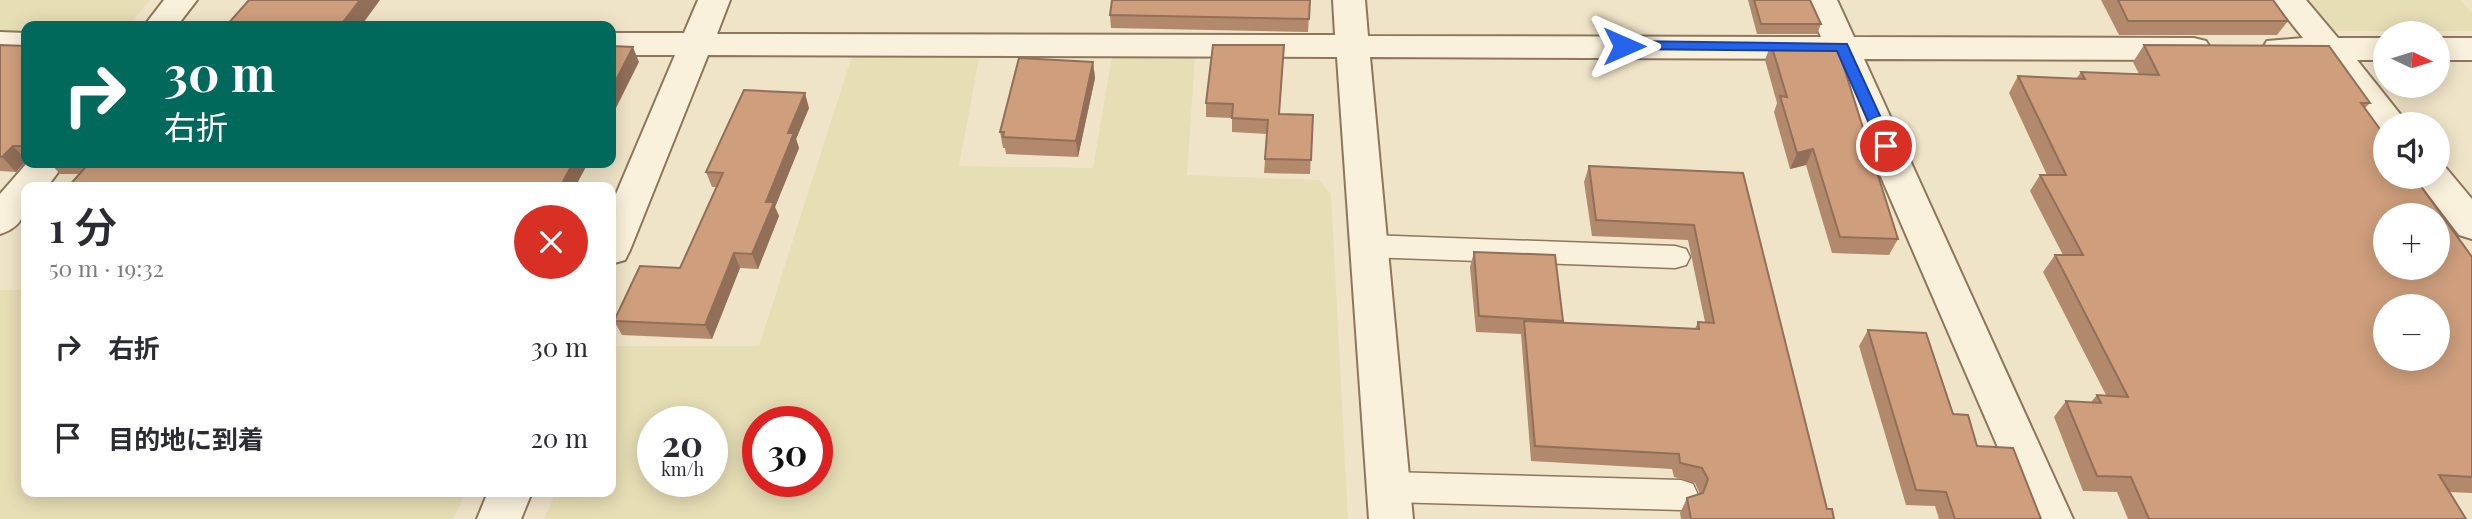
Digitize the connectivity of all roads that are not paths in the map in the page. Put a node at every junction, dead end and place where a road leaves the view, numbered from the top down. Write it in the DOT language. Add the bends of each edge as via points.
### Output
graph roads {
  1 [pos="181,0"];
  2 [pos="714,0"];
  3 [pos="1349,0"];
  4 [pos="1821,0"];
  5 [pos="2290,0"];
  6 [pos="164,21"];
  7 [pos="0,44"];
  8 [pos="21,44"];
  9 [pos="616,44"];
  10 [pos="696,44"];
  11 [pos="1352,44"];
  12 [pos="1842,47"];
  13 [pos="2330,49"];
  14 [pos="2373,49"];
  15 [pos="2450,49"];
  16 [pos="2472,49"];
  17 [pos="2381,112"];
  18 [pos="43,168"];
  19 [pos="32,182"];
  20 [pos="2443,189"];
  21 [pos="21,195"];
  22 [pos="0,220"];
  23 [pos="2472,225"];
  24 [pos="616,238"];
  25 [pos="1368,246"];
  26 [pos="1675,257"];
  27 [pos="1681,495"];
  28 [pos="508,497"];
  29 [pos="1390,503"];
  30 [pos="499,519"];
  31 [pos="2051,519"];
  1 -- 6 [label="street"];
  2 -- 10 [label="street"];
  3 -- 11 [label="street"];
  4 -- 12 [label="street"];
  5 -- 13 [label="street"];
  7 -- 8 [label="street"];
  9 -- 10 [label="street"];
  10 -- 11 [label="street"];
  10 -- 24 [label="street"];
  11 -- 12 [label="street"];
  11 -- 25 [label="street"];
  12 -- 13 [label="street"];
  12 -- 31 [label="street"];
  13 -- 14 [label="street"];
  13 -- 17 [label="street"];
  15 -- 16 [label="street"];
  18 -- 19 [label="street"];
  20 -- 23 [label="street"];
  21 -- 22 [label="street"];
  25 -- 26 [label="lane"];
  25 -- 29 [label="street"];
  27 -- 29 [label="lane"];
  28 -- 30 [label="street"];
}
